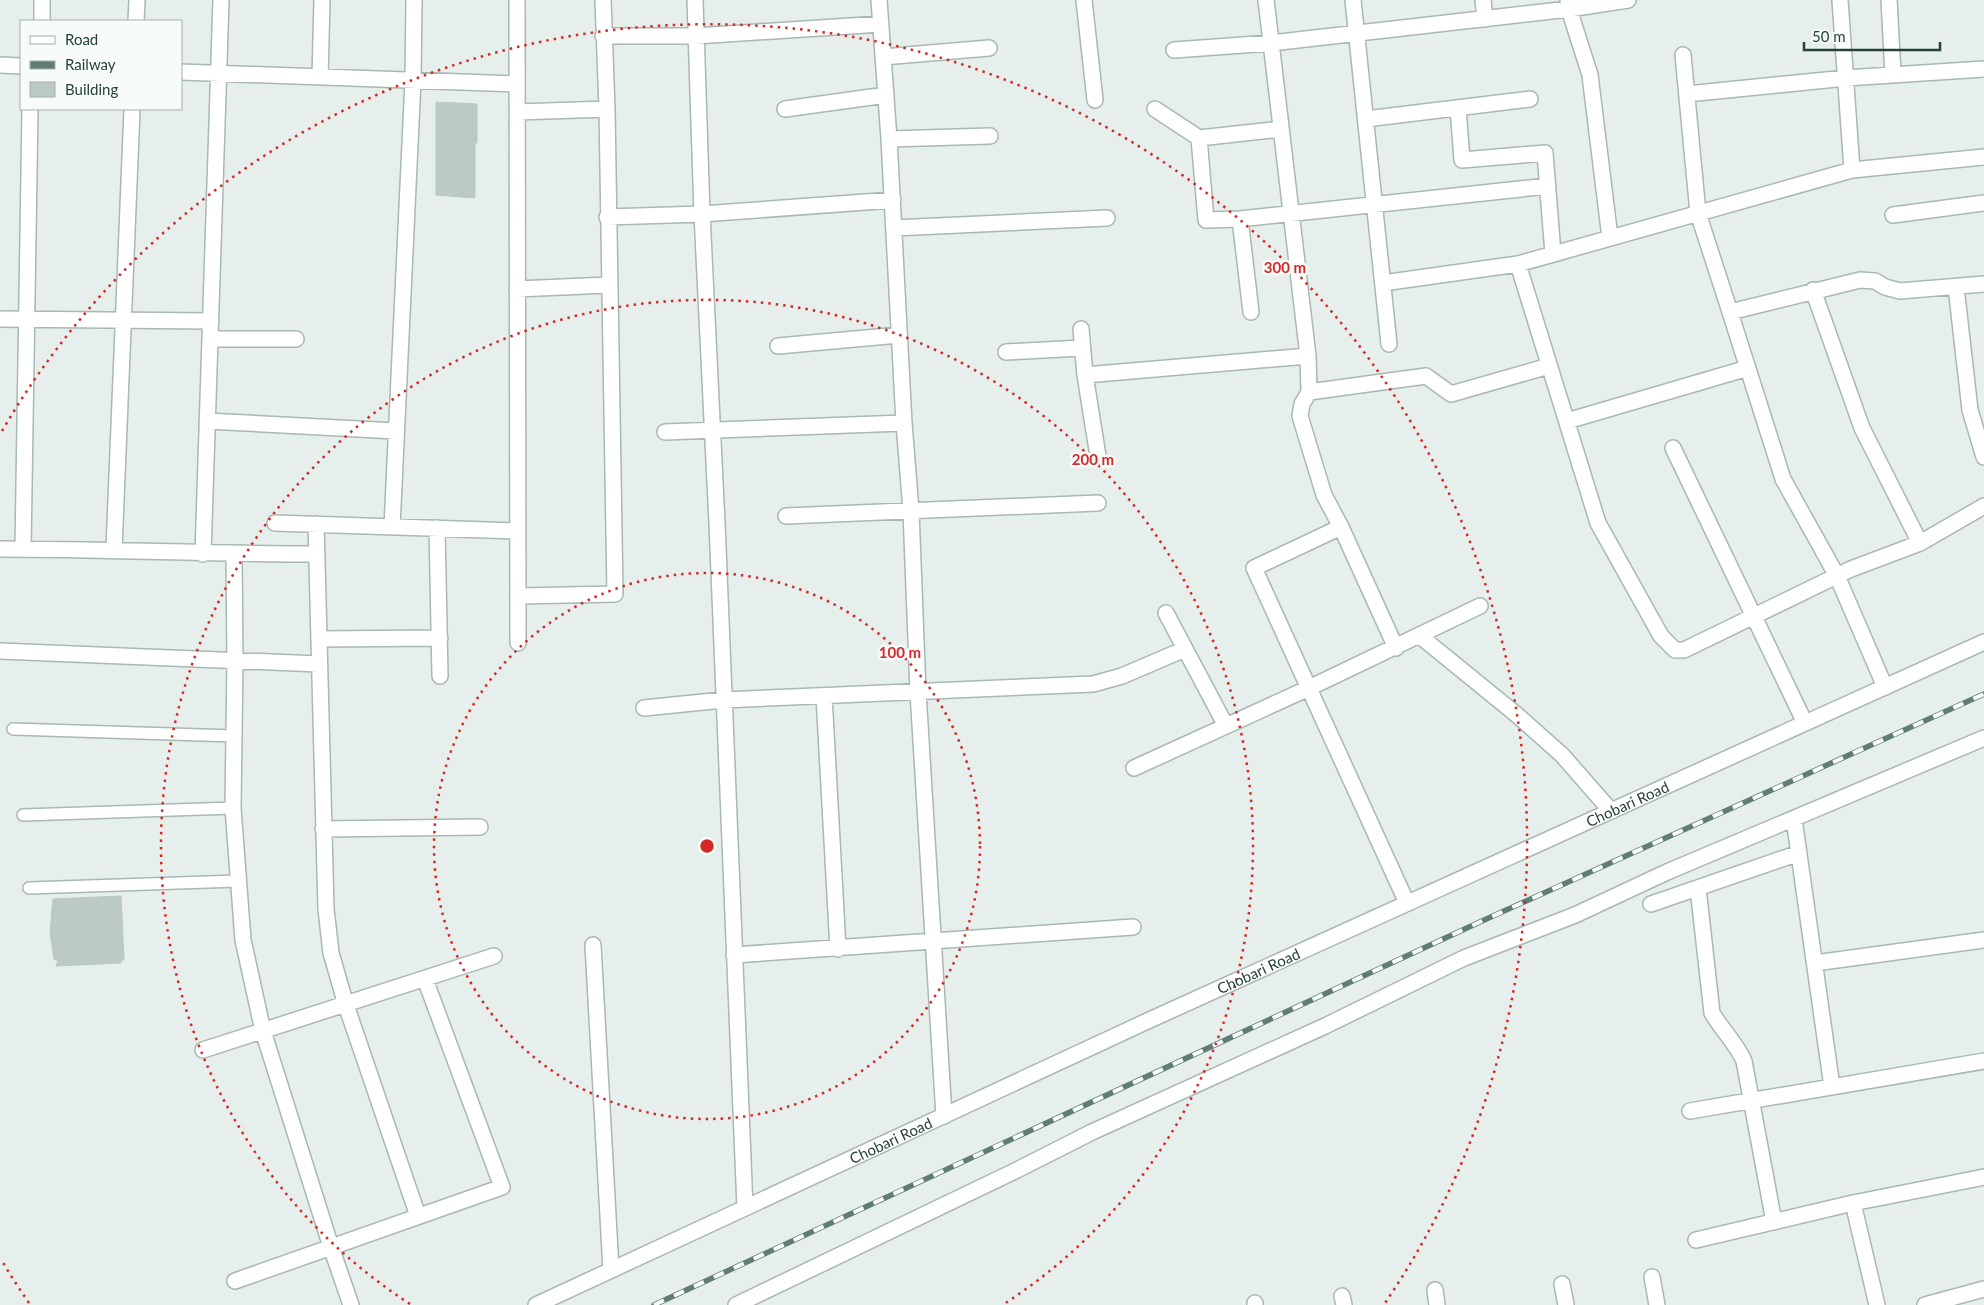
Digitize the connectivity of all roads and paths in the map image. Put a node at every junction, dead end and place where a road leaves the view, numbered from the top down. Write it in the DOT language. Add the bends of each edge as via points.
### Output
graph roads {
  1 [pos="42,0"];
  2 [pos="137,0"];
  3 [pos="221,0"];
  4 [pos="322,0"];
  5 [pos="414,0"];
  6 [pos="517,0"];
  7 [pos="603,0"];
  8 [pos="695,0"];
  9 [pos="879,0"];
  10 [pos="1084,0"];
  11 [pos="1266,0"];
  12 [pos="1354,0"];
  13 [pos="1483,0"];
  14 [pos="1628,0"];
  15 [pos="1840,0"];
  16 [pos="1889,0"];
  17 [pos="1568,4"];
  18 [pos="1485,18"];
  19 [pos="42,20"];
  20 [pos="136,20"];
  21 [pos="880,24"];
  22 [pos="1358,33"];
  23 [pos="604,36"];
  24 [pos="696,36"];
  25 [pos="1271,43"];
  26 [pos="988,48"];
  27 [pos="1174,50"];
  28 [pos="1683,54"];
  29 [pos="882,57"];
  30 [pos="0,65"];
  31 [pos="20,66"];
  32 [pos="1984,69"];
  33 [pos="182,72"];
  34 [pos="220,73"];
  35 [pos="1893,75"];
  36 [pos="320,77"];
  37 [pos="1846,78"];
  38 [pos="413,80"];
  39 [pos="517,84"];
  40 [pos="1687,94"];
  41 [pos="886,95"];
  42 [pos="1530,98"];
  43 [pos="1095,100"];
  44 [pos="1458,108"];
  45 [pos="607,109"];
  46 [pos="785,109"];
  47 [pos="1155,109"];
  48 [pos="30,110"];
  49 [pos="132,110"];
  50 [pos="517,112"];
  51 [pos="1366,119"];
  52 [pos="1281,129"];
  53 [pos="990,136"];
  54 [pos="1199,138"];
  55 [pos="889,139"];
  56 [pos="1984,157"];
  57 [pos="1852,170"];
  58 [pos="1548,186"];
  59 [pos="893,200"];
  60 [pos="1984,203"];
  61 [pos="1376,205"];
  62 [pos="1698,213"];
  63 [pos="702,214"];
  64 [pos="1290,214"];
  65 [pos="1893,215"];
  66 [pos="607,217"];
  67 [pos="1107,218"];
  68 [pos="1240,219"];
  69 [pos="894,228"];
  70 [pos="1610,238"];
  71 [pos="1554,254"];
  72 [pos="1518,264"];
  73 [pos="1383,283"];
  74 [pos="1984,284"];
  75 [pos="608,285"];
  76 [pos="1956,287"];
  77 [pos="517,289"];
  78 [pos="1814,290"];
  79 [pos="1251,312"];
  80 [pos="1730,312"];
  81 [pos="0,319"];
  82 [pos="27,319"];
  83 [pos="123,320"];
  84 [pos="211,320"];
  85 [pos="1081,328"];
  86 [pos="899,335"];
  87 [pos="210,339"];
  88 [pos="296,339"];
  89 [pos="1389,344"];
  90 [pos="778,346"];
  91 [pos="1082,348"];
  92 [pos="1006,352"];
  93 [pos="1308,356"];
  94 [pos="1549,366"];
  95 [pos="1748,368"];
  96 [pos="1084,375"];
  97 [pos="1308,392"];
  98 [pos="207,421"];
  99 [pos="1567,421"];
  100 [pos="904,423"];
  101 [pos="396,431"];
  102 [pos="665,432"];
  103 [pos="712,432"];
  104 [pos="1673,448"];
  105 [pos="1098,456"];
  106 [pos="1984,457"];
  107 [pos="1098,503"];
  108 [pos="1984,506"];
  109 [pos="910,511"];
  110 [pos="786,516"];
  111 [pos="275,523"];
  112 [pos="316,524"];
  113 [pos="392,527"];
  114 [pos="1341,527"];
  115 [pos="437,528"];
  116 [pos="518,531"];
  117 [pos="1920,543"];
  118 [pos="0,549"];
  119 [pos="23,549"];
  120 [pos="114,549"];
  121 [pos="203,554"];
  122 [pos="234,554"];
  123 [pos="317,554"];
  124 [pos="1837,576"];
  125 [pos="518,596"];
  126 [pos="1480,606"];
  127 [pos="1166,613"];
  128 [pos="1754,616"];
  129 [pos="1420,636"];
  130 [pos="440,638"];
  131 [pos="319,639"];
  132 [pos="1984,642"];
  133 [pos="518,644"];
  134 [pos="1396,648"];
  135 [pos="1186,650"];
  136 [pos="0,651"];
  137 [pos="235,660"];
  138 [pos="319,664"];
  139 [pos="440,676"];
  140 [pos="1885,687"];
  141 [pos="1309,688"];
  142 [pos="918,692"];
  143 [pos="824,696"];
  144 [pos="723,700"];
  145 [pos="644,708"];
  146 [pos="1805,723"];
  147 [pos="1226,726"];
  148 [pos="12,729"];
  149 [pos="234,736"];
  150 [pos="1984,738"];
  151 [pos="1134,768"];
  152 [pos="233,808"];
  153 [pos="1610,811"];
  154 [pos="23,815"];
  155 [pos="1794,819"];
  156 [pos="480,827"];
  157 [pos="324,829"];
  158 [pos="1800,853"];
  159 [pos="238,882"];
  160 [pos="29,888"];
  161 [pos="1698,888"];
  162 [pos="1407,904"];
  163 [pos="1650,904"];
  164 [pos="1133,927"];
  165 [pos="1984,940"];
  166 [pos="933,943"];
  167 [pos="592,945"];
  168 [pos="838,949"];
  169 [pos="734,955"];
  170 [pos="494,956"];
  171 [pos="1815,963"];
  172 [pos="425,979"];
  173 [pos="346,1005"];
  174 [pos="263,1031"];
  175 [pos="203,1050"];
  176 [pos="1984,1060"];
  177 [pos="1832,1087"];
  178 [pos="1750,1100"];
  179 [pos="1690,1111"];
  180 [pos="944,1116"];
  181 [pos="1984,1177"];
  182 [pos="1853,1203"];
  183 [pos="744,1208"];
  184 [pos="418,1216"];
  185 [pos="1774,1222"];
  186 [pos="1696,1240"];
  187 [pos="331,1247"];
  188 [pos="611,1270"];
  189 [pos="1652,1277"];
  190 [pos="235,1280"];
  191 [pos="1562,1284"];
  192 [pos="1984,1289"];
  193 [pos="1950,1302"];
  194 [pos="352,1305"];
  195 [pos="536,1305"];
  196 [pos="736,1305"];
  197 [pos="1566,1305"];
  198 [pos="1657,1305"];
  199 [pos="1877,1305"];
  200 [pos="1925,1305"];
  1 -- 19 [label="street"];
  2 -- 20 [label="street"];
  3 -- 34 [label="street"];
  4 -- 36 [label="street"];
  5 -- 38 [label="street"];
  6 -- 39 [label="street"];
  7 -- 23 [label="street"];
  8 -- 24 [label="street"];
  9 -- 21 [label="street"];
  10 -- 43 [label="street"];
  11 -- 25 [label="street"];
  12 -- 22 [label="street"];
  13 -- 18 [label="street"];
  14 -- 17 [label="street"];
  15 -- 37 [label="street"];
  16 -- 35 [label="street"];
  17 -- 18 [label="street"];
  17 -- 70 [label="street" via="1590,75"];
  18 -- 22 [label="street"];
  21 -- 24 [label="street"];
  21 -- 29 [label="street"];
  22 -- 25 [label="street"];
  22 -- 51 [label="street"];
  23 -- 24 [label="street"];
  23 -- 45 [label="street"];
  24 -- 63 [label="street"];
  25 -- 27 [label="street"];
  25 -- 52 [label="street"];
  26 -- 29 [label="street"];
  28 -- 40 [label="street"];
  29 -- 41 [label="street"];
  30 -- 31 [label="street"];
  32 -- 35 [label="street"];
  33 -- 34 [label="street"];
  34 -- 36 [label="street"];
  34 -- 84 [label="street"];
  35 -- 37 [label="street"];
  36 -- 38 [label="street"];
  37 -- 40 [label="street"];
  37 -- 57 [label="street"];
  38 -- 39 [label="street"];
  38 -- 101 [label="street"];
  39 -- 50 [label="street"];
  40 -- 62 [label="street"];
  41 -- 46 [label="street"];
  41 -- 55 [label="street"];
  42 -- 44 [label="street"];
  44 -- 51 [label="street"];
  44 -- 58 [label="street" via="1462,160 1545,153"];
  45 -- 50 [label="street"];
  45 -- 66 [label="street"];
  47 -- 54 [label="street"];
  48 -- 82 [label="street"];
  49 -- 83 [label="street"];
  50 -- 77 [label="street"];
  51 -- 61 [label="street"];
  52 -- 54 [label="street"];
  52 -- 64 [label="street"];
  53 -- 55 [label="street"];
  54 -- 68 [label="street" via="1206,220"];
  55 -- 59 [label="street"];
  56 -- 57 [label="street"];
  57 -- 62 [label="street"];
  58 -- 61 [label="street"];
  58 -- 71 [label="street"];
  59 -- 63 [label="street"];
  59 -- 69 [label="street"];
  60 -- 65 [label="street"];
  61 -- 64 [label="street"];
  61 -- 73 [label="street"];
  62 -- 70 [label="street"];
  62 -- 80 [label="street"];
  63 -- 66 [label="street"];
  63 -- 103 [label="street"];
  64 -- 68 [label="street"];
  64 -- 93 [label="street"];
  66 -- 75 [label="street"];
  67 -- 69 [label="street"];
  68 -- 79 [label="street"];
  69 -- 86 [label="street"];
  70 -- 71 [label="street"];
  71 -- 72 [label="street"];
  72 -- 73 [label="street"];
  72 -- 94 [label="street"];
  73 -- 89 [label="street"];
  74 -- 76 [label="street"];
  75 -- 77 [label="street"];
  75 -- 125 [label="street" via="615,594"];
  76 -- 78 [label="street" via="1900,291 1875,280 1860,280"];
  76 -- 106 [label="street" via="1970,410"];
  77 -- 116 [label="street"];
  78 -- 80 [label="street"];
  78 -- 117 [label="street" via="1862,428"];
  80 -- 95 [label="street"];
  81 -- 82 [label="street"];
  82 -- 83 [label="street"];
  82 -- 119 [label="street"];
  83 -- 84 [label="street"];
  83 -- 120 [label="street"];
  84 -- 87 [label="street"];
  85 -- 91 [label="street"];
  86 -- 90 [label="street"];
  86 -- 100 [label="street"];
  87 -- 88 [label="street"];
  87 -- 98 [label="street"];
  91 -- 92 [label="street"];
  91 -- 96 [label="street"];
  93 -- 96 [label="street"];
  93 -- 97 [label="street"];
  94 -- 97 [label="street" via="1451,394 1426,376"];
  94 -- 99 [label="street"];
  95 -- 99 [label="street"];
  95 -- 124 [label="street" via="1783,479"];
  96 -- 105 [label="street"];
  97 -- 114 [label="street" via="1300,416 1324,495"];
  98 -- 101 [label="street"];
  98 -- 121 [label="street"];
  99 -- 128 [label="street" via="1598,523 1669,646 1684,650"];
  100 -- 103 [label="street"];
  100 -- 109 [label="street"];
  101 -- 113 [label="street"];
  102 -- 103 [label="street"];
  103 -- 144 [label="street"];
  104 -- 128 [label="street"];
  107 -- 109 [label="street"];
  108 -- 117 [label="street"];
  109 -- 110 [label="street"];
  109 -- 142 [label="street"];
  111 -- 112 [label="street"];
  112 -- 113 [label="street"];
  112 -- 123 [label="street"];
  113 -- 115 [label="street"];
  114 -- 134 [label="street"];
  114 -- 141 [label="street" via="1254,568"];
  115 -- 116 [label="street"];
  115 -- 130 [label="street"];
  116 -- 125 [label="street"];
  117 -- 124 [label="street"];
  118 -- 119 [label="street"];
  119 -- 120 [label="street"];
  120 -- 121 [label="street"];
  121 -- 122 [label="street"];
  122 -- 123 [label="street"];
  122 -- 137 [label="street"];
  123 -- 131 [label="street"];
  124 -- 128 [label="street"];
  124 -- 140 [label="street"];
  125 -- 133 [label="street"];
  126 -- 129 [label="street"];
  127 -- 135 [label="street"];
  128 -- 146 [label="street"];
  129 -- 134 [label="street"];
  129 -- 153 [label="street" via="1562,755"];
  130 -- 131 [label="street"];
  130 -- 139 [label="street"];
  131 -- 138 [label="street"];
  132 -- 140 [label="street, Chobari Road"];
  134 -- 141 [label="street"];
  135 -- 142 [label="street" via="1093,684"];
  135 -- 147 [label="street"];
  136 -- 137 [label="street"];
  137 -- 138 [label="street"];
  137 -- 149 [label="street"];
  138 -- 157 [label="street"];
  140 -- 146 [label="street, Chobari Road"];
  141 -- 147 [label="street"];
  141 -- 162 [label="street"];
  142 -- 143 [label="street"];
  142 -- 166 [label="street"];
  143 -- 144 [label="street"];
  143 -- 168 [label="street"];
  144 -- 145 [label="street"];
  144 -- 169 [label="street"];
  146 -- 153 [label="street, Chobari Road"];
  147 -- 151 [label="street"];
  148 -- 149 [label="lane"];
  149 -- 152 [label="street"];
  150 -- 155 [label="street"];
  152 -- 154 [label="lane"];
  152 -- 159 [label="street"];
  153 -- 162 [label="street, Chobari Road"];
  155 -- 158 [label="street"];
  155 -- 196 [label="street" via="1575,915 1464,958 1325,1026 1092,1132"];
  156 -- 157 [label="street"];
  157 -- 173 [label="street" via="326,909 331,953"];
  158 -- 161 [label="street"];
  158 -- 171 [label="street"];
  159 -- 160 [label="lane"];
  159 -- 174 [label="street" via="242,940"];
  161 -- 163 [label="street"];
  161 -- 178 [label="street" via="1712,1013 1739,1049"];
  162 -- 180 [label="street, Chobari Road"];
  164 -- 166 [label="street"];
  165 -- 171 [label="street"];
  166 -- 168 [label="street"];
  166 -- 180 [label="street"];
  167 -- 188 [label="street"];
  168 -- 169 [label="street"];
  169 -- 183 [label="street"];
  170 -- 172 [label="street"];
  171 -- 177 [label="street"];
  172 -- 173 [label="street"];
  172 -- 184 [label="street" via="502,1187"];
  173 -- 174 [label="street"];
  173 -- 184 [label="street"];
  174 -- 175 [label="street"];
  174 -- 187 [label="street"];
  176 -- 177 [label="street"];
  177 -- 178 [label="street"];
  178 -- 179 [label="street"];
  178 -- 185 [label="street"];
  180 -- 183 [label="street, Chobari Road"];
  181 -- 182 [label="street"];
  182 -- 185 [label="street"];
  182 -- 199 [label="street"];
  183 -- 188 [label="street, Chobari Road"];
  184 -- 187 [label="street"];
  185 -- 186 [label="street"];
  187 -- 190 [label="street"];
  187 -- 194 [label="street"];
  188 -- 195 [label="street, Chobari Road"];
  189 -- 198 [label="street"];
  191 -- 197 [label="street"];
  192 -- 193 [label="street"];
  193 -- 200 [label="street"];
}
